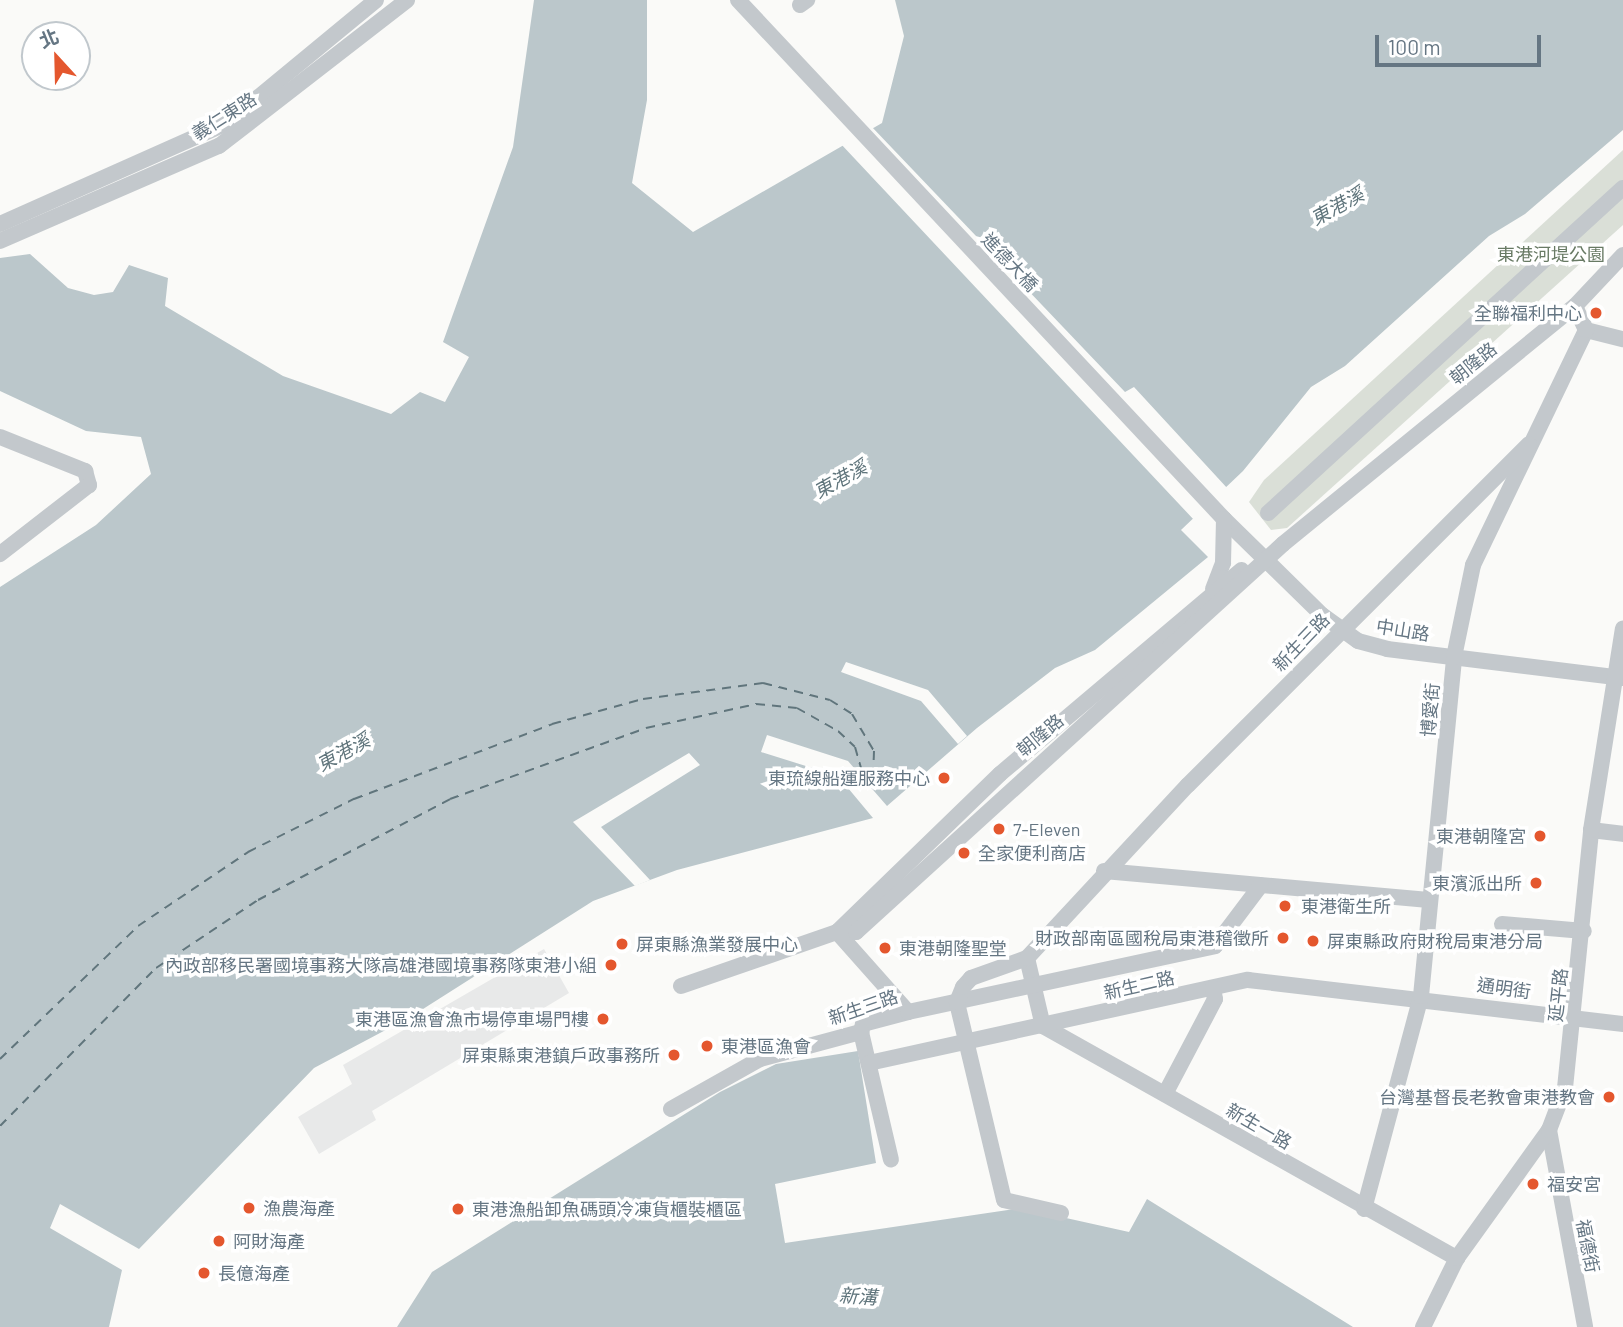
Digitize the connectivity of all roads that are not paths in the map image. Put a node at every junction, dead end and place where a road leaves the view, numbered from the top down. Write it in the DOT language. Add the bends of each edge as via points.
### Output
graph roads {
  1 [pos="376,0"];
  2 [pos="406,0"];
  3 [pos="738,0"];
  4 [pos="166,151"];
  5 [pos="172,167"];
  6 [pos="1623,188"];
  7 [pos="0,224"];
  8 [pos="0,240"];
  9 [pos="1623,255"];
  10 [pos="1575,306"];
  11 [pos="1586,330"];
  12 [pos="1623,339"];
  13 [pos="0,437"];
  14 [pos="1529,444"];
  15 [pos="1268,513"];
  16 [pos="1224,519"];
  17 [pos="0,554"];
  18 [pos="1266,559"];
  19 [pos="1212,591"];
  20 [pos="1340,629"];
  21 [pos="1623,629"];
  22 [pos="1454,657"];
  23 [pos="1617,678"];
  24 [pos="1591,830"];
  25 [pos="1623,834"];
  26 [pos="1104,871"];
  27 [pos="1261,885"];
  28 [pos="1429,900"];
  29 [pos="1502,924"];
  30 [pos="1584,931"];
  31 [pos="837,932"];
  32 [pos="1027,958"];
  33 [pos="681,986"];
  34 [pos="1034,988"];
  35 [pos="1213,988"];
  36 [pos="1421,996"];
  37 [pos="957,1002"];
  38 [pos="908,1012"];
  39 [pos="1576,1017"];
  40 [pos="1623,1024"];
  41 [pos="1043,1027"];
  42 [pos="861,1032"];
  43 [pos="966,1041"];
  44 [pos="869,1063"];
  45 [pos="1165,1094"];
  46 [pos="671,1109"];
  47 [pos="1549,1130"];
  48 [pos="891,1160"];
  49 [pos="1364,1209"];
  50 [pos="1061,1213"];
  51 [pos="1457,1258"];
  52 [pos="1423,1327"];
  53 [pos="1585,1327"];
  1 -- 4 [label="street, 義仁東路" via="227,123"];
  2 -- 5 [label="street, 義仁東路" via="249,127"];
  3 -- 16 [label="street, 進德大橋"];
  4 -- 5 [label="street"];
  4 -- 7 [label="street, 義仁東路"];
  5 -- 8 [label="street, 義仁東路"];
  6 -- 15 [label="street"];
  9 -- 10 [label="street"];
  10 -- 11 [label="street"];
  10 -- 18 [label="street, 朝隆路"];
  11 -- 12 [label="street"];
  11 -- 14 [label="street, 博愛街"];
  13 -- 17 [label="street" via="85,471 89,485"];
  14 -- 20 [label="street, 新生三路"];
  14 -- 22 [label="street, 博愛街" via="1473,565"];
  16 -- 18 [label="street, 中山路"];
  16 -- 19 [label="street" via="1223,563"];
  18 -- 19 [label="street, 朝隆路"];
  18 -- 20 [label="street, 中山路"];
  18 -- 31 [label="street, 朝隆路" via="856,932"];
  19 -- 31 [label="street, 朝隆路" via="975,796"];
  20 -- 22 [label="street, 中山路" via="1387,649"];
  20 -- 26 [label="street, 新生三路"];
  21 -- 23 [label="street, 延平路"];
  22 -- 23 [label="street, 中山路"];
  22 -- 28 [label="street, 博愛街"];
  23 -- 24 [label="street, 延平路"];
  24 -- 25 [label="street"];
  24 -- 30 [label="street, 延平路"];
  26 -- 27 [label="street"];
  26 -- 32 [label="street, 新生三路"];
  27 -- 28 [label="street"];
  27 -- 34 [label="street, 新生三路" via="1214,946"];
  28 -- 36 [label="street, 博愛街"];
  29 -- 30 [label="street"];
  30 -- 39 [label="street, 延平路"];
  31 -- 33 [label="street, 朝隆路"];
  31 -- 38 [label="street"];
  32 -- 34 [label="street"];
  32 -- 37 [label="street, 新生三路" via="971,978"];
  34 -- 37 [label="street, 新生三路"];
  34 -- 41 [label="street"];
  35 -- 36 [label="street, 新生二路" via="1276,980"];
  35 -- 41 [label="street, 新生二路"];
  35 -- 45 [label="street" via="1215,999"];
  36 -- 39 [label="street, 通明街"];
  36 -- 49 [label="street, 博愛街"];
  37 -- 38 [label="street, 新生三路"];
  37 -- 43 [label="street"];
  38 -- 42 [label="street, 新生三路" via="863,1024"];
  39 -- 40 [label="street, 通明街"];
  39 -- 47 [label="street, 延平路" via="1565,1088"];
  41 -- 43 [label="street, 新生二路"];
  41 -- 45 [label="street, 新生一路"];
  42 -- 44 [label="street"];
  42 -- 46 [label="street, 新生三路" via="760,1059"];
  43 -- 44 [label="street, 新生二路"];
  43 -- 50 [label="street" via="1004,1199"];
  44 -- 48 [label="street"];
  45 -- 49 [label="street, 新生一路"];
  47 -- 51 [label="street, 延平路"];
  47 -- 53 [label="street, 福德街"];
  49 -- 51 [label="street, 新生一路"];
  51 -- 52 [label="street, 延平路"];
}
